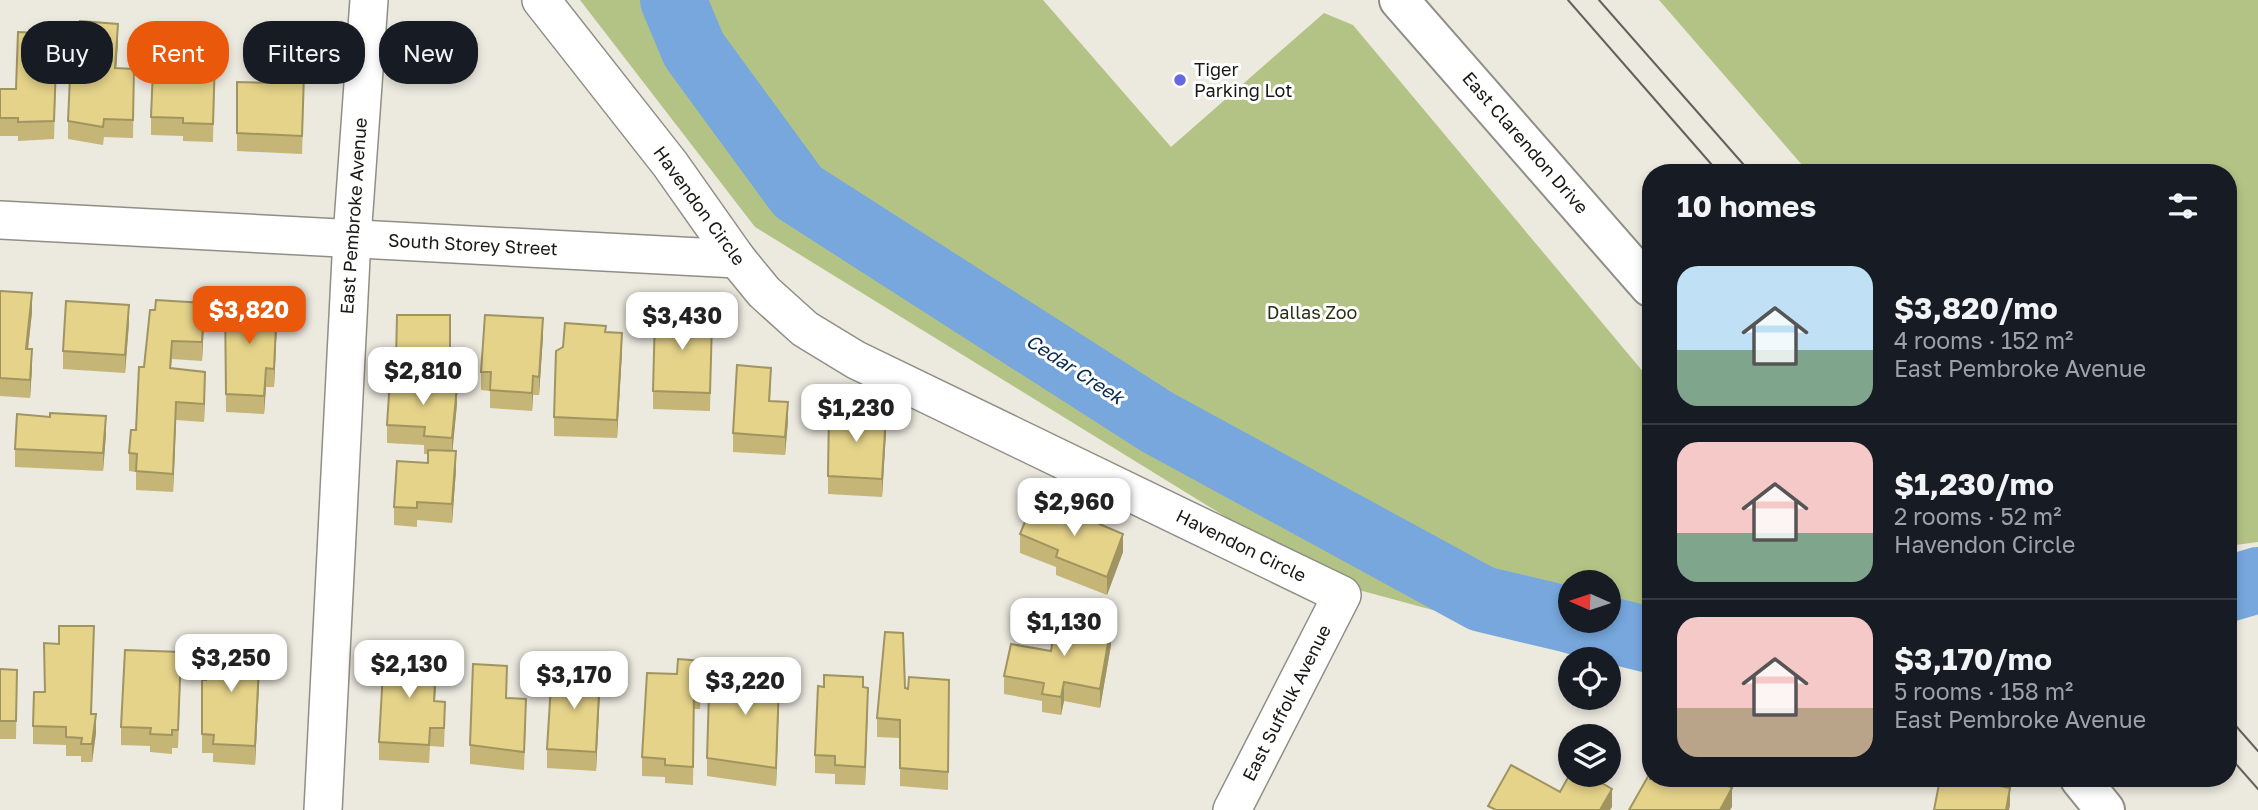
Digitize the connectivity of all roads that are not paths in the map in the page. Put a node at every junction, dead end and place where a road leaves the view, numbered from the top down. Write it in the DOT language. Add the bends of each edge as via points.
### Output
graph roads {
  1 [pos="369,0"];
  2 [pos="541,0"];
  3 [pos="1399,0"];
  4 [pos="0,220"];
  5 [pos="352,238"];
  6 [pos="737,259"];
  7 [pos="1642,278"];
  8 [pos="1342,595"];
  9 [pos="2086,787"];
  10 [pos="323,810"];
  11 [pos="1232,810"];
  12 [pos="2105,810"];
  1 -- 5 [label="street, East Pembroke Avenue"];
  2 -- 6 [label="street, Havendon Circle" via="670,164"];
  3 -- 7 [label="street, East Clarendon Drive"];
  4 -- 5 [label="street, South Storey Street"];
  5 -- 6 [label="street, South Storey Street"];
  5 -- 10 [label="street, East Pembroke Avenue"];
  6 -- 8 [label="street, Havendon Circle" via="764,292 805,329 856,360"];
  8 -- 11 [label="street, East Suffolk Avenue"];
  9 -- 12 [label="street"];
}
